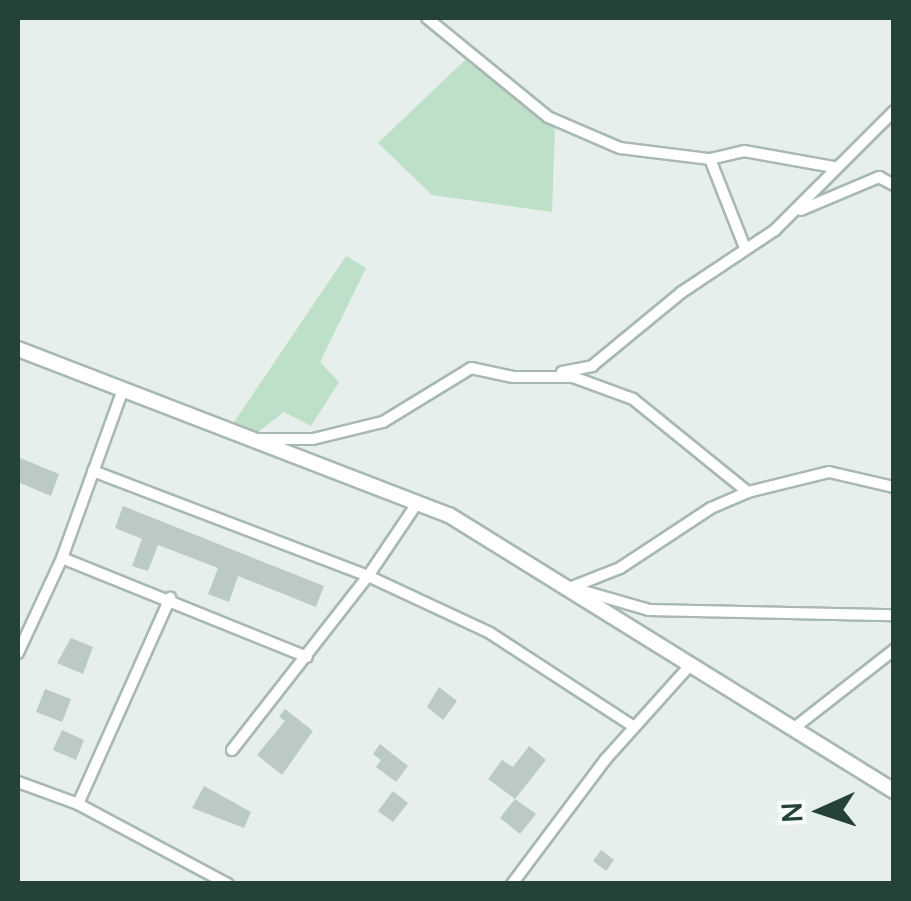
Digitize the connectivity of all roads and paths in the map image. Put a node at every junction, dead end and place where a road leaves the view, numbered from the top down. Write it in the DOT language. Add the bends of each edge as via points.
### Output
graph roads {
  1 [pos="427,18"];
  2 [pos="894,112"];
  3 [pos="710,159"];
  4 [pos="834,167"];
  5 [pos="894,185"];
  6 [pos="795,212"];
  7 [pos="745,248"];
  8 [pos="18,350"];
  9 [pos="537,378"];
  10 [pos="122,392"];
  11 [pos="249,439"];
  12 [pos="93,471"];
  13 [pos="894,487"];
  14 [pos="748,492"];
  15 [pos="418,502"];
  16 [pos="62,558"];
  17 [pos="368,576"];
  18 [pos="572,588"];
  19 [pos="170,598"];
  20 [pos="894,615"];
  21 [pos="894,650"];
  22 [pos="18,652"];
  23 [pos="308,658"];
  24 [pos="691,664"];
  25 [pos="634,727"];
  26 [pos="794,728"];
  27 [pos="232,750"];
  28 [pos="18,782"];
  29 [pos="894,791"];
  30 [pos="78,804"];
  31 [pos="228,884"];
  32 [pos="512,884"];
  1 -- 3 [label="street" via="548,116 620,148"];
  2 -- 4 [label="street"];
  3 -- 4 [label="street" via="744,151"];
  3 -- 7 [label="street"];
  4 -- 6 [label="street"];
  5 -- 6 [label="street" via="879,177"];
  6 -- 7 [label="street"];
  7 -- 9 [label="street" via="592,366"];
  8 -- 10 [label="street"];
  9 -- 11 [label="street" via="472,368 383,422 314,439"];
  9 -- 14 [label="street" via="572,377 633,399"];
  10 -- 11 [label="street"];
  10 -- 12 [label="street"];
  11 -- 15 [label="street"];
  12 -- 16 [label="street"];
  12 -- 17 [label="street"];
  13 -- 14 [label="street" via="829,472"];
  14 -- 18 [label="street" via="711,508 620,568"];
  15 -- 17 [label="street"];
  15 -- 18 [label="street" via="495,539"];
  16 -- 19 [label="street"];
  16 -- 22 [label="street"];
  17 -- 23 [label="street"];
  17 -- 25 [label="street" via="490,633"];
  18 -- 20 [label="street" via="649,610"];
  18 -- 24 [label="street"];
  19 -- 23 [label="street"];
  19 -- 30 [label="street"];
  21 -- 26 [label="street"];
  23 -- 27 [label="street"];
  24 -- 25 [label="street"];
  24 -- 26 [label="street"];
  25 -- 32 [label="street"];
  26 -- 29 [label="street"];
  28 -- 30 [label="street"];
  30 -- 31 [label="street"];
}
